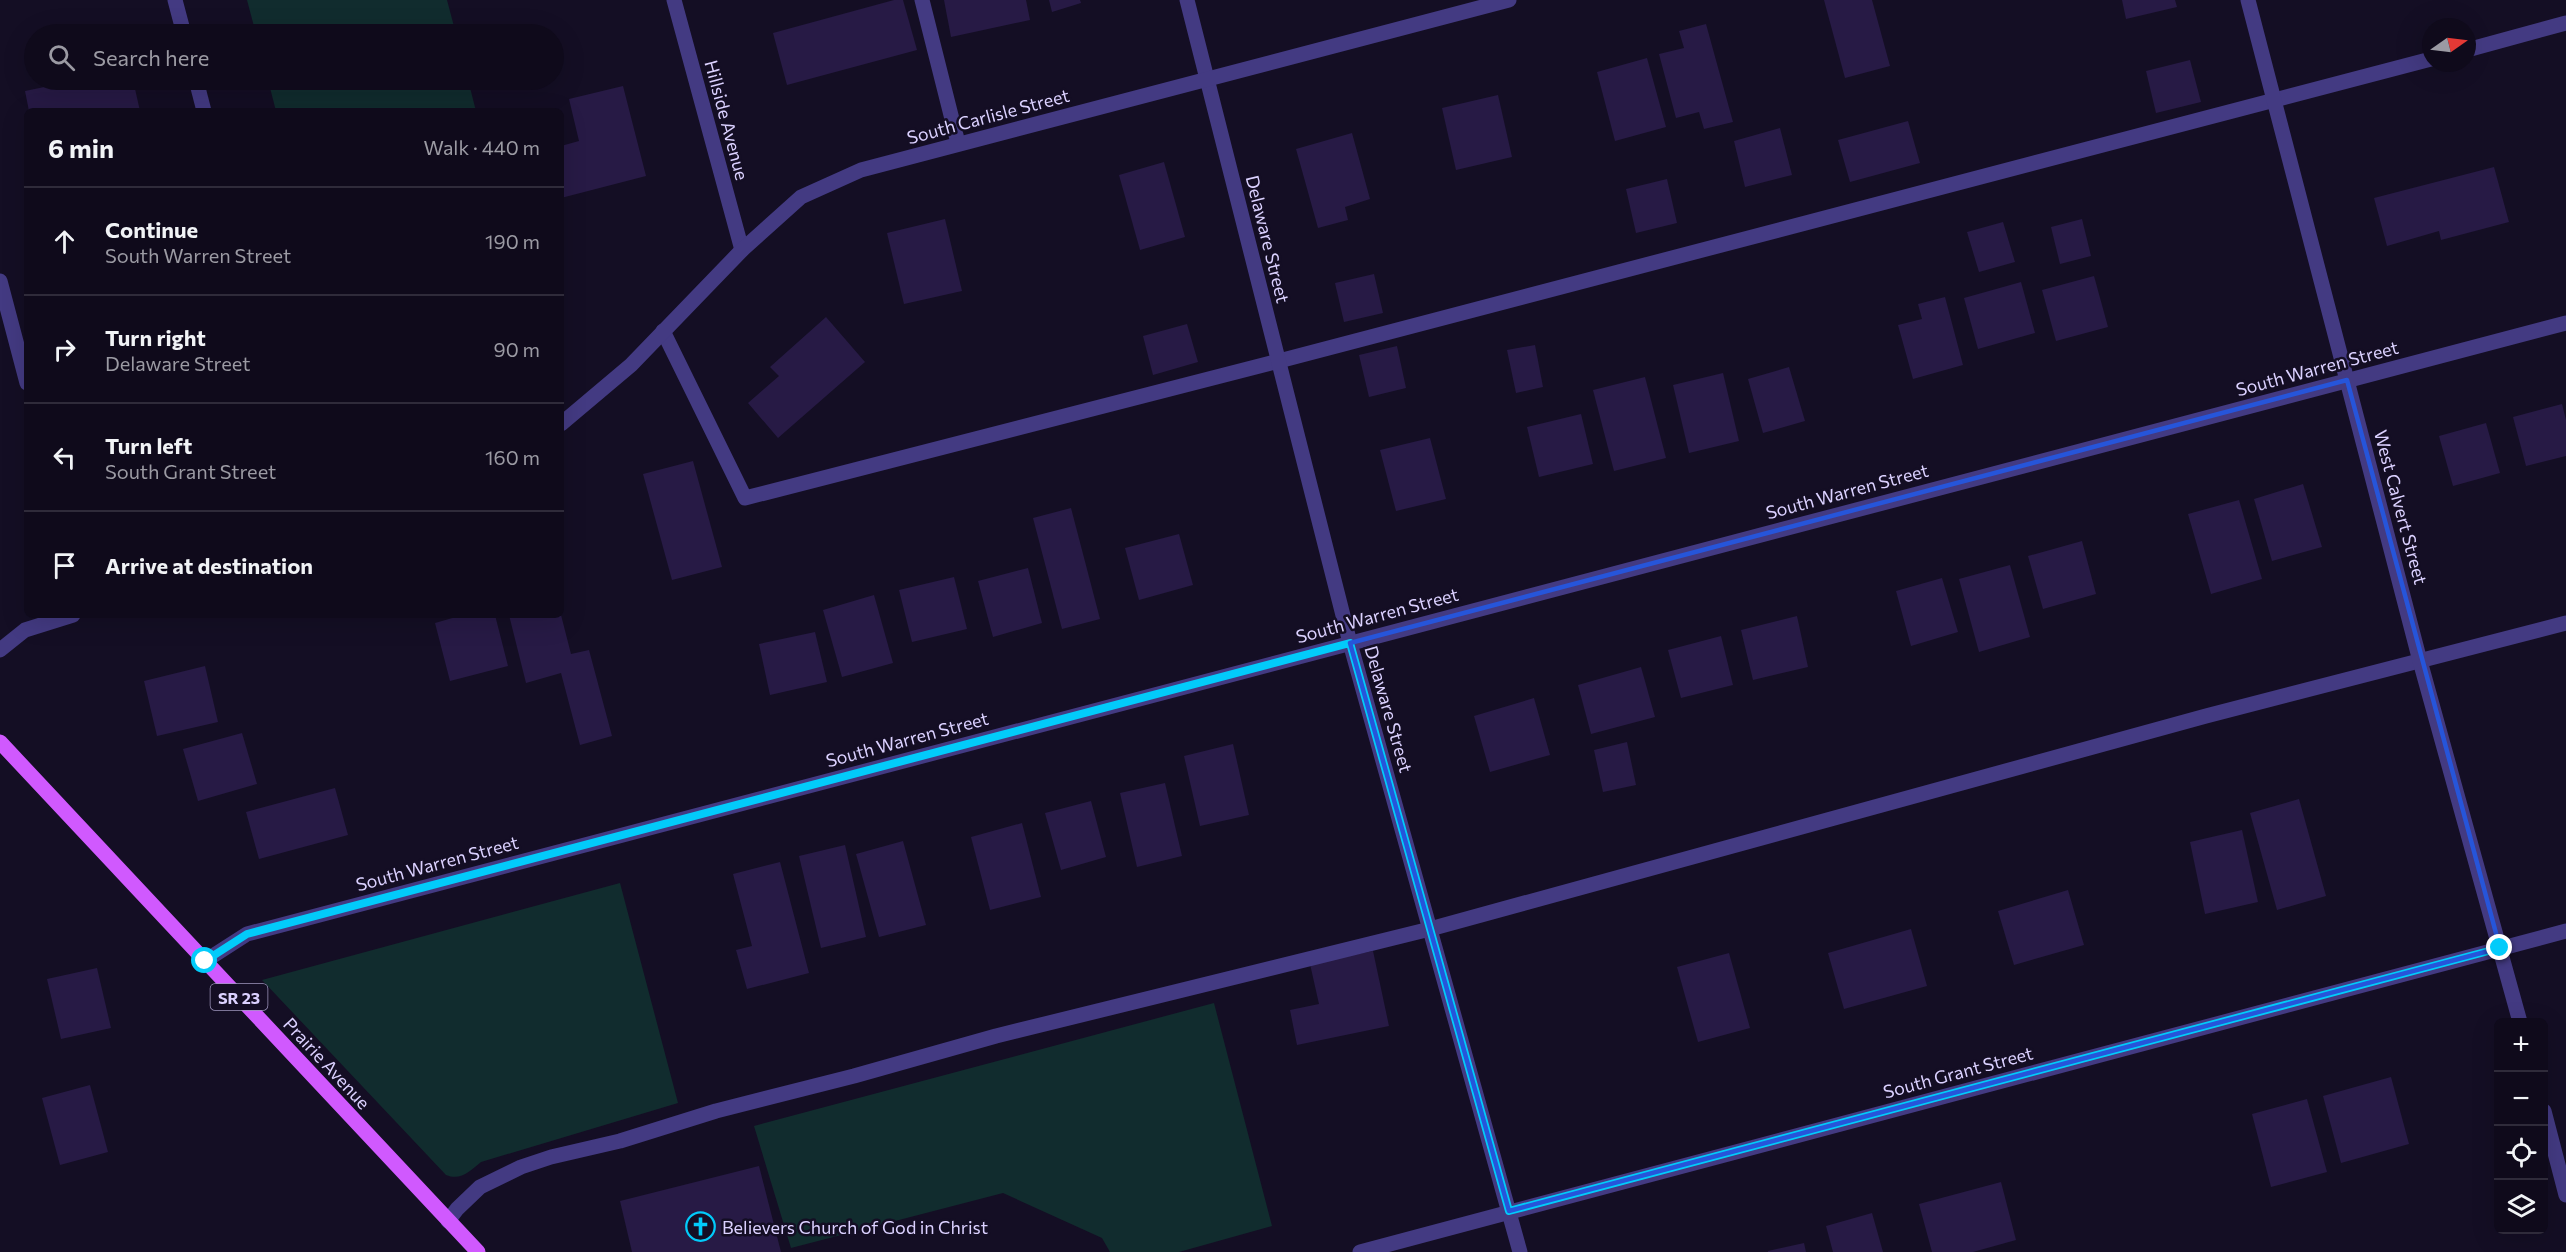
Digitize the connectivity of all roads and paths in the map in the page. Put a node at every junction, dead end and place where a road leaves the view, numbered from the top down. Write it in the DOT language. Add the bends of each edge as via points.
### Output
graph roads {
  1 [pos="175,0"];
  2 [pos="674,0"];
  3 [pos="922,0"];
  4 [pos="1186,0"];
  5 [pos="1509,0"];
  6 [pos="2248,0"];
  7 [pos="2566,23"];
  8 [pos="181,24"];
  9 [pos="2476,48"];
  10 [pos="2422,61"];
  11 [pos="1208,80"];
  12 [pos="199,90"];
  13 [pos="2274,101"];
  14 [pos="203,108"];
  15 [pos="958,143"];
  16 [pos="741,250"];
  17 [pos="0,281"];
  18 [pos="2566,323"];
  19 [pos="663,332"];
  20 [pos="1279,361"];
  21 [pos="24,372"];
  22 [pos="2347,380"];
  23 [pos="564,421"];
  24 [pos="63,618"];
  25 [pos="2566,623"];
  26 [pos="1350,643"];
  27 [pos="0,650"];
  28 [pos="2420,661"];
  29 [pos="0,742"];
  30 [pos="1430,929"];
  31 [pos="2566,931"];
  32 [pos="2500,948"];
  33 [pos="205,961"];
  34 [pos="2519,1018"];
  35 [pos="2548,1126"];
  36 [pos="2566,1195"];
  37 [pos="1509,1211"];
  38 [pos="448,1221"];
  39 [pos="478,1252"];
  40 [pos="1360,1252"];
  41 [pos="1520,1252"];
  1 -- 8 [label="street"];
  2 -- 16 [label="street, Hillside Avenue"];
  3 -- 15 [label="street"];
  4 -- 11 [label="street, Delaware Street"];
  5 -- 11 [label="street, South Carlisle Street"];
  6 -- 13 [label="street, West Calvert Street"];
  7 -- 9 [label="street"];
  10 -- 13 [label="street"];
  11 -- 15 [label="street, South Carlisle Street"];
  11 -- 20 [label="street, Delaware Street"];
  12 -- 14 [label="street"];
  13 -- 20 [label="street"];
  13 -- 22 [label="street, West Calvert Street"];
  15 -- 16 [label="street, South Carlisle Street" via="861,170 801,197"];
  16 -- 19 [label="street, South Carlisle Street"];
  17 -- 21 [label="street"];
  18 -- 22 [label="street, South Warren Street"];
  19 -- 20 [label="street" via="745,498"];
  19 -- 23 [label="street, South Carlisle Street" via="631,365"];
  20 -- 26 [label="street, Delaware Street"];
  22 -- 26 [label="street, South Warren Street"];
  22 -- 28 [label="street, West Calvert Street"];
  24 -- 27 [label="street" via="25,630"];
  25 -- 28 [label="street"];
  26 -- 30 [label="street, Delaware Street"];
  26 -- 33 [label="street, South Warren Street" via="247,934"];
  28 -- 30 [label="street"];
  28 -- 32 [label="street, West Calvert Street"];
  29 -- 33 [label="main road, Prairie Avenue / SR 23"];
  30 -- 37 [label="street, Delaware Street"];
  30 -- 38 [label="street" via="996,1036 551,1157 480,1187"];
  31 -- 32 [label="street, South Grant Street"];
  32 -- 34 [label="street, West Calvert Street"];
  32 -- 37 [label="street, South Grant Street"];
  33 -- 38 [label="main road, Prairie Avenue / SR 23"];
  35 -- 36 [label="street"];
  37 -- 40 [label="street, South Grant Street"];
  37 -- 41 [label="street, Delaware Street"];
  38 -- 39 [label="main road, Prairie Avenue / SR 23"];
}
